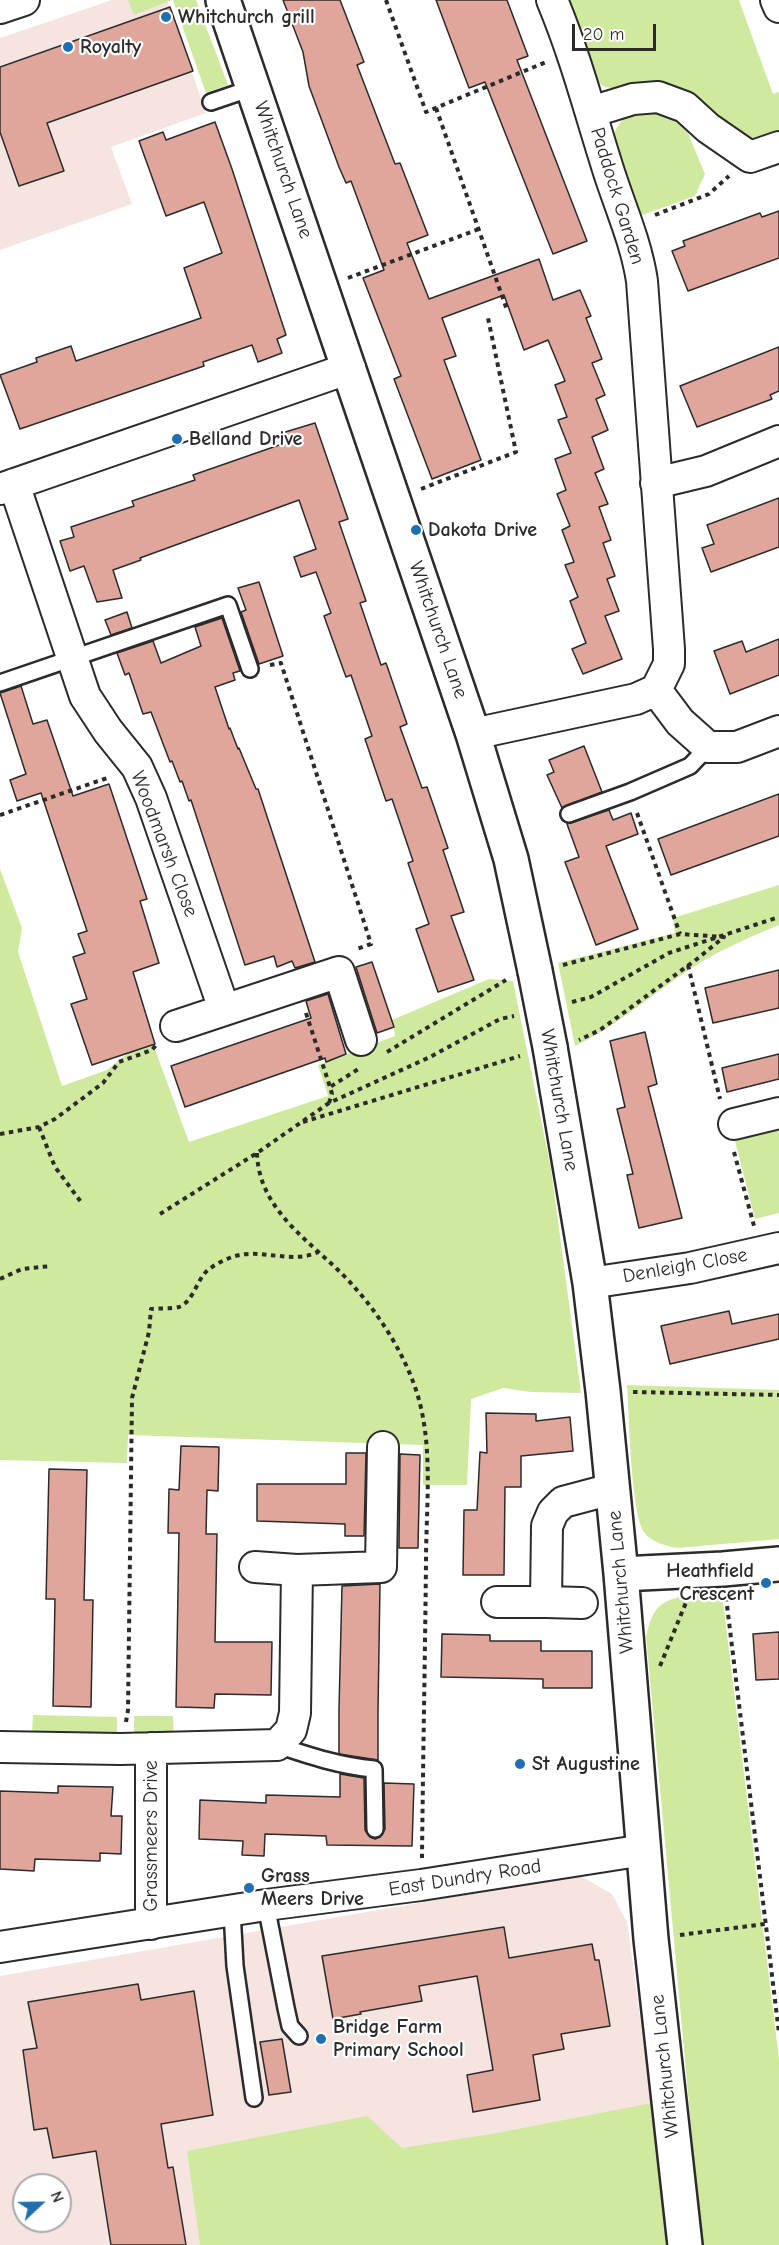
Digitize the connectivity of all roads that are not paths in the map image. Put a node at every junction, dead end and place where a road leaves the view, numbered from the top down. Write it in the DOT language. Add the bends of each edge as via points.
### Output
graph roads {
  1 [pos="24,0"];
  2 [pos="224,0"];
  3 [pos="552,0"];
  4 [pos="777,0"];
  5 [pos="779,7"];
  6 [pos="0,8"];
  7 [pos="255,87"];
  8 [pos="211,102"];
  9 [pos="591,112"];
  10 [pos="779,147"];
  11 [pos="350,368"];
  12 [pos="779,441"];
  13 [pos="656,483"];
  14 [pos="7,487"];
  15 [pos="72,658"];
  16 [pos="250,669"];
  17 [pos="0,683"];
  18 [pos="656,690"];
  19 [pos="779,731"];
  20 [pos="473,734"];
  21 [pos="708,747"];
  22 [pos="569,814"];
  23 [pos="224,1010"];
  24 [pos="176,1026"];
  25 [pos="361,1040"];
  26 [pos="779,1113"];
  27 [pos="734,1124"];
  28 [pos="779,1248"];
  29 [pos="590,1283"];
  30 [pos="383,1447"];
  31 [pos="612,1489"];
  32 [pos="779,1564"];
  33 [pos="255,1567"];
  34 [pos="297,1570"];
  35 [pos="621,1574"];
  36 [pos="497,1602"];
  37 [pos="546,1602"];
  38 [pos="582,1603"];
  39 [pos="277,1745"];
  40 [pos="0,1747"];
  41 [pos="151,1748"];
  42 [pos="375,1829"];
  43 [pos="644,1850"];
  44 [pos="267,1905"];
  45 [pos="232,1911"];
  46 [pos="151,1924"];
  47 [pos="0,1947"];
  48 [pos="299,2036"];
  49 [pos="254,2098"];
  50 [pos="685,2245"];
  1 -- 6 [label="street"];
  2 -- 7 [label="street, Whitchurch Lane"];
  3 -- 9 [label="street, Paddock Garden" via="573,50"];
  4 -- 5 [label="street"];
  7 -- 8 [label="lane"];
  7 -- 11 [label="street, Whitchurch Lane"];
  9 -- 10 [label="street, Paddock Garden" via="633,99 658,97 685,107 750,157"];
  9 -- 13 [label="street, Paddock Garden" via="638,257"];
  11 -- 14 [label="street"];
  11 -- 20 [label="street, Whitchurch Lane"];
  12 -- 13 [label="street" via="706,471"];
  13 -- 18 [label="street" via="669,649 669,664"];
  14 -- 15 [label="street, Woodmarsh Close"];
  15 -- 16 [label="lane" via="228,605"];
  15 -- 17 [label="lane"];
  15 -- 23 [label="street, Woodmarsh Close" via="85,696 137,767 151,798"];
  18 -- 20 [label="street" via="636,699"];
  18 -- 21 [label="street" via="680,722"];
  19 -- 21 [label="street" via="737,747"];
  20 -- 29 [label="street, Whitchurch Lane, bridge" via="511,859 535,971"];
  21 -- 22 [label="lane" via="690,766"];
  23 -- 24 [label="street"];
  23 -- 25 [label="street" via="339,972"];
  26 -- 27 [label="street"];
  28 -- 29 [label="street, Denleigh Close" via="690,1268"];
  29 -- 31 [label="street, Whitchurch Lane"];
  30 -- 34 [label="street" via="381,1567"];
  31 -- 35 [label="street, Whitchurch Lane"];
  31 -- 37 [label="street" via="563,1502 553,1512 547,1526"];
  32 -- 35 [label="street"];
  33 -- 34 [label="street"];
  34 -- 39 [label="street" via="295,1713 291,1730"];
  35 -- 43 [label="street, Whitchurch Lane"];
  36 -- 37 [label="street"];
  37 -- 38 [label="street"];
  39 -- 41 [label="street, Grassmeers Drive"];
  39 -- 42 [label="lane" via="350,1767 374,1769"];
  40 -- 41 [label="street, Grassmeers Drive"];
  41 -- 46 [label="street, Grassmeers Drive"];
  43 -- 44 [label="street, East Dundry Road"];
  43 -- 50 [label="street, Whitchurch Lane"];
  44 -- 45 [label="street, East Dundry Road"];
  44 -- 48 [label="lane" via="290,2026"];
  45 -- 46 [label="street, East Dundry Road"];
  45 -- 49 [label="lane" via="235,1966"];
  46 -- 47 [label="street, East Dundry Road"];
}
